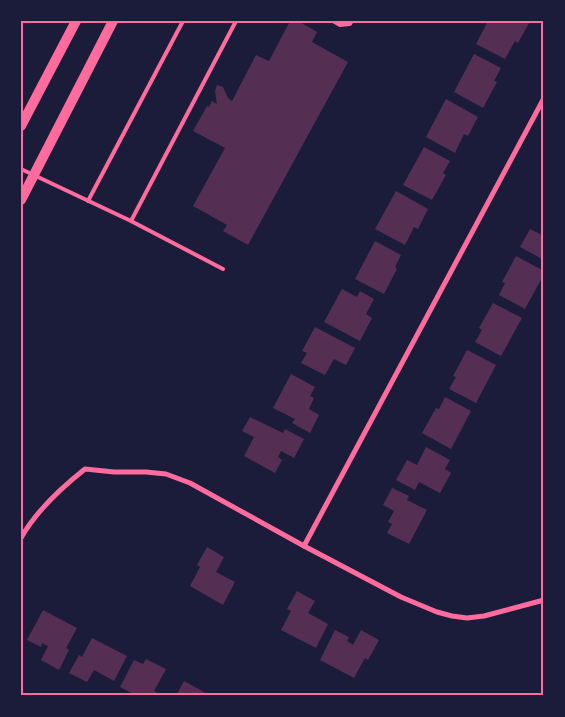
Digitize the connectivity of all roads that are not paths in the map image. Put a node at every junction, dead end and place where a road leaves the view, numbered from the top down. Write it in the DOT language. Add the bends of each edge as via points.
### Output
graph roads {
  1 [pos="76,21"];
  2 [pos="113,21"];
  3 [pos="184,21"];
  4 [pos="236,21"];
  5 [pos="333,21"];
  6 [pos="352,21"];
  7 [pos="544,98"];
  8 [pos="21,126"];
  9 [pos="21,169"];
  10 [pos="34,175"];
  11 [pos="21,200"];
  12 [pos="88,201"];
  13 [pos="131,221"];
  14 [pos="223,269"];
  15 [pos="21,538"];
  16 [pos="304,546"];
  17 [pos="544,600"];
  1 -- 8 [label="main road"];
  2 -- 10 [label="main road"];
  3 -- 12 [label="lane"];
  4 -- 13 [label="lane"];
  5 -- 6 [label="lane" via="340,25"];
  7 -- 16 [label="street"];
  9 -- 10 [label="lane"];
  10 -- 11 [label="main road"];
  10 -- 12 [label="lane"];
  12 -- 13 [label="lane"];
  13 -- 14 [label="lane"];
  15 -- 16 [label="street" via="63,486 85,469 174,477"];
  16 -- 17 [label="street" via="400,597 452,616 484,616"];
}
